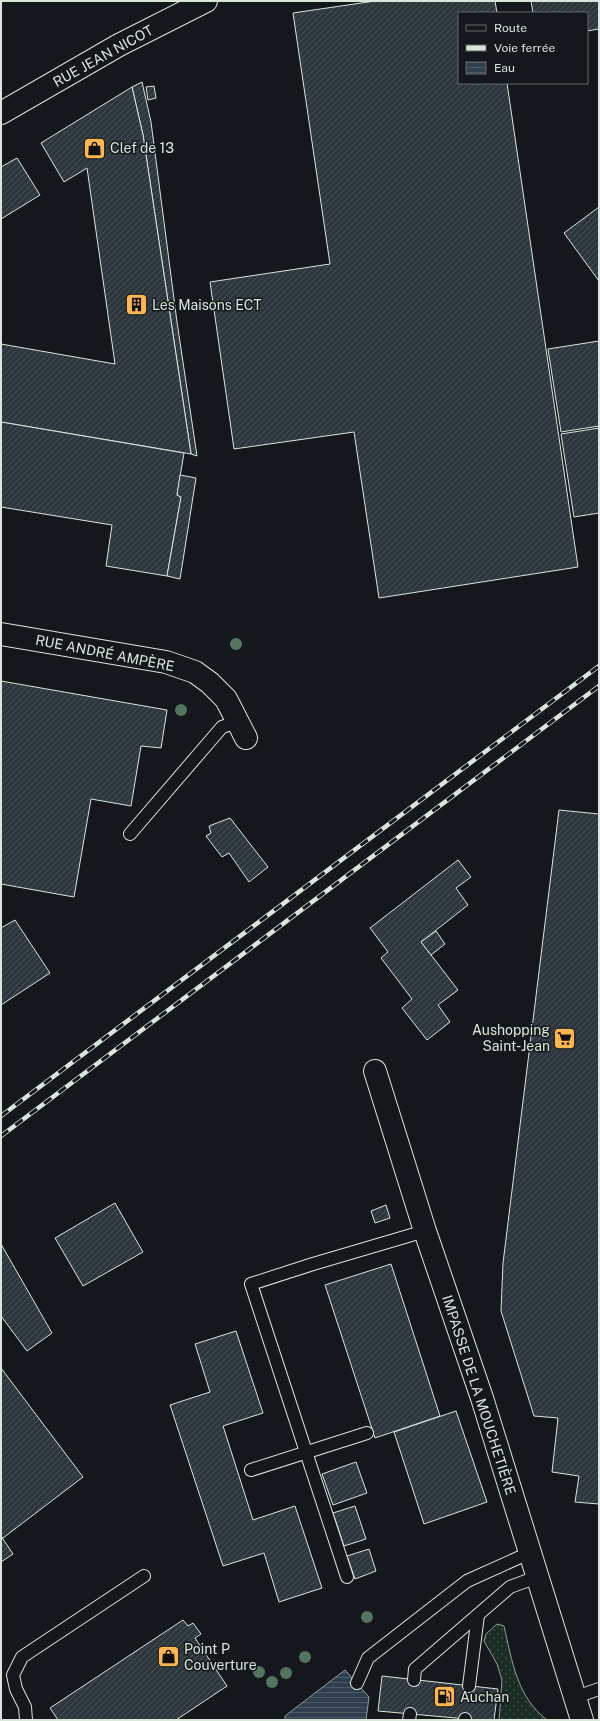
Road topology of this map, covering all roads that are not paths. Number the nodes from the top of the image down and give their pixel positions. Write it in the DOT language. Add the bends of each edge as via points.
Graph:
graph roads {
  1 [pos="206,1"];
  2 [pos="1,113"];
  3 [pos="1,634"];
  4 [pos="241,730"];
  5 [pos="130,834"];
  6 [pos="375,1071"];
  7 [pos="425,1231"];
  8 [pos="367,1433"];
  9 [pos="306,1452"];
  10 [pos="251,1470"];
  11 [pos="529,1553"];
  12 [pos="144,1576"];
  13 [pos="347,1577"];
  14 [pos="537,1577"];
  15 [pos="478,1615"];
  16 [pos="414,1680"];
  17 [pos="356,1682"];
  18 [pos="469,1686"];
  19 [pos="599,1689"];
  20 [pos="576,1697"];
  21 [pos="26,1720"];
  22 [pos="582,1720"];
  1 -- 2 [label="street, RUE JEAN NICOT" via="119,45"];
  3 -- 4 [label="street, RUE ANDRÉ AMPÈRE" via="166,662 195,672 226,699"];
  4 -- 5 [label="lane" via="222,726"];
  6 -- 7 [label="street, IMPASSE DE LA MOUCHETIÈRE"];
  7 -- 9 [label="lane" via="251,1284"];
  7 -- 11 [label="street, IMPASSE DE LA MOUCHETIÈRE" via="482,1398"];
  8 -- 9 [label="lane"];
  9 -- 10 [label="lane"];
  9 -- 13 [label="lane"];
  11 -- 14 [label="street, IMPASSE DE LA MOUCHETIÈRE"];
  11 -- 17 [label="lane" via="468,1581 368,1658"];
  12 -- 21 [label="lane" via="22,1658 13,1675 16,1689 25,1707"];
  14 -- 15 [label="lane" via="510,1587"];
  14 -- 20 [label="street, IMPASSE DE LA MOUCHETIÈRE"];
  15 -- 16 [label="lane" via="415,1669"];
  15 -- 18 [label="lane"];
  19 -- 20 [label="lane"];
  20 -- 22 [label="street, IMPASSE DE LA MOUCHETIÈRE"];
}
